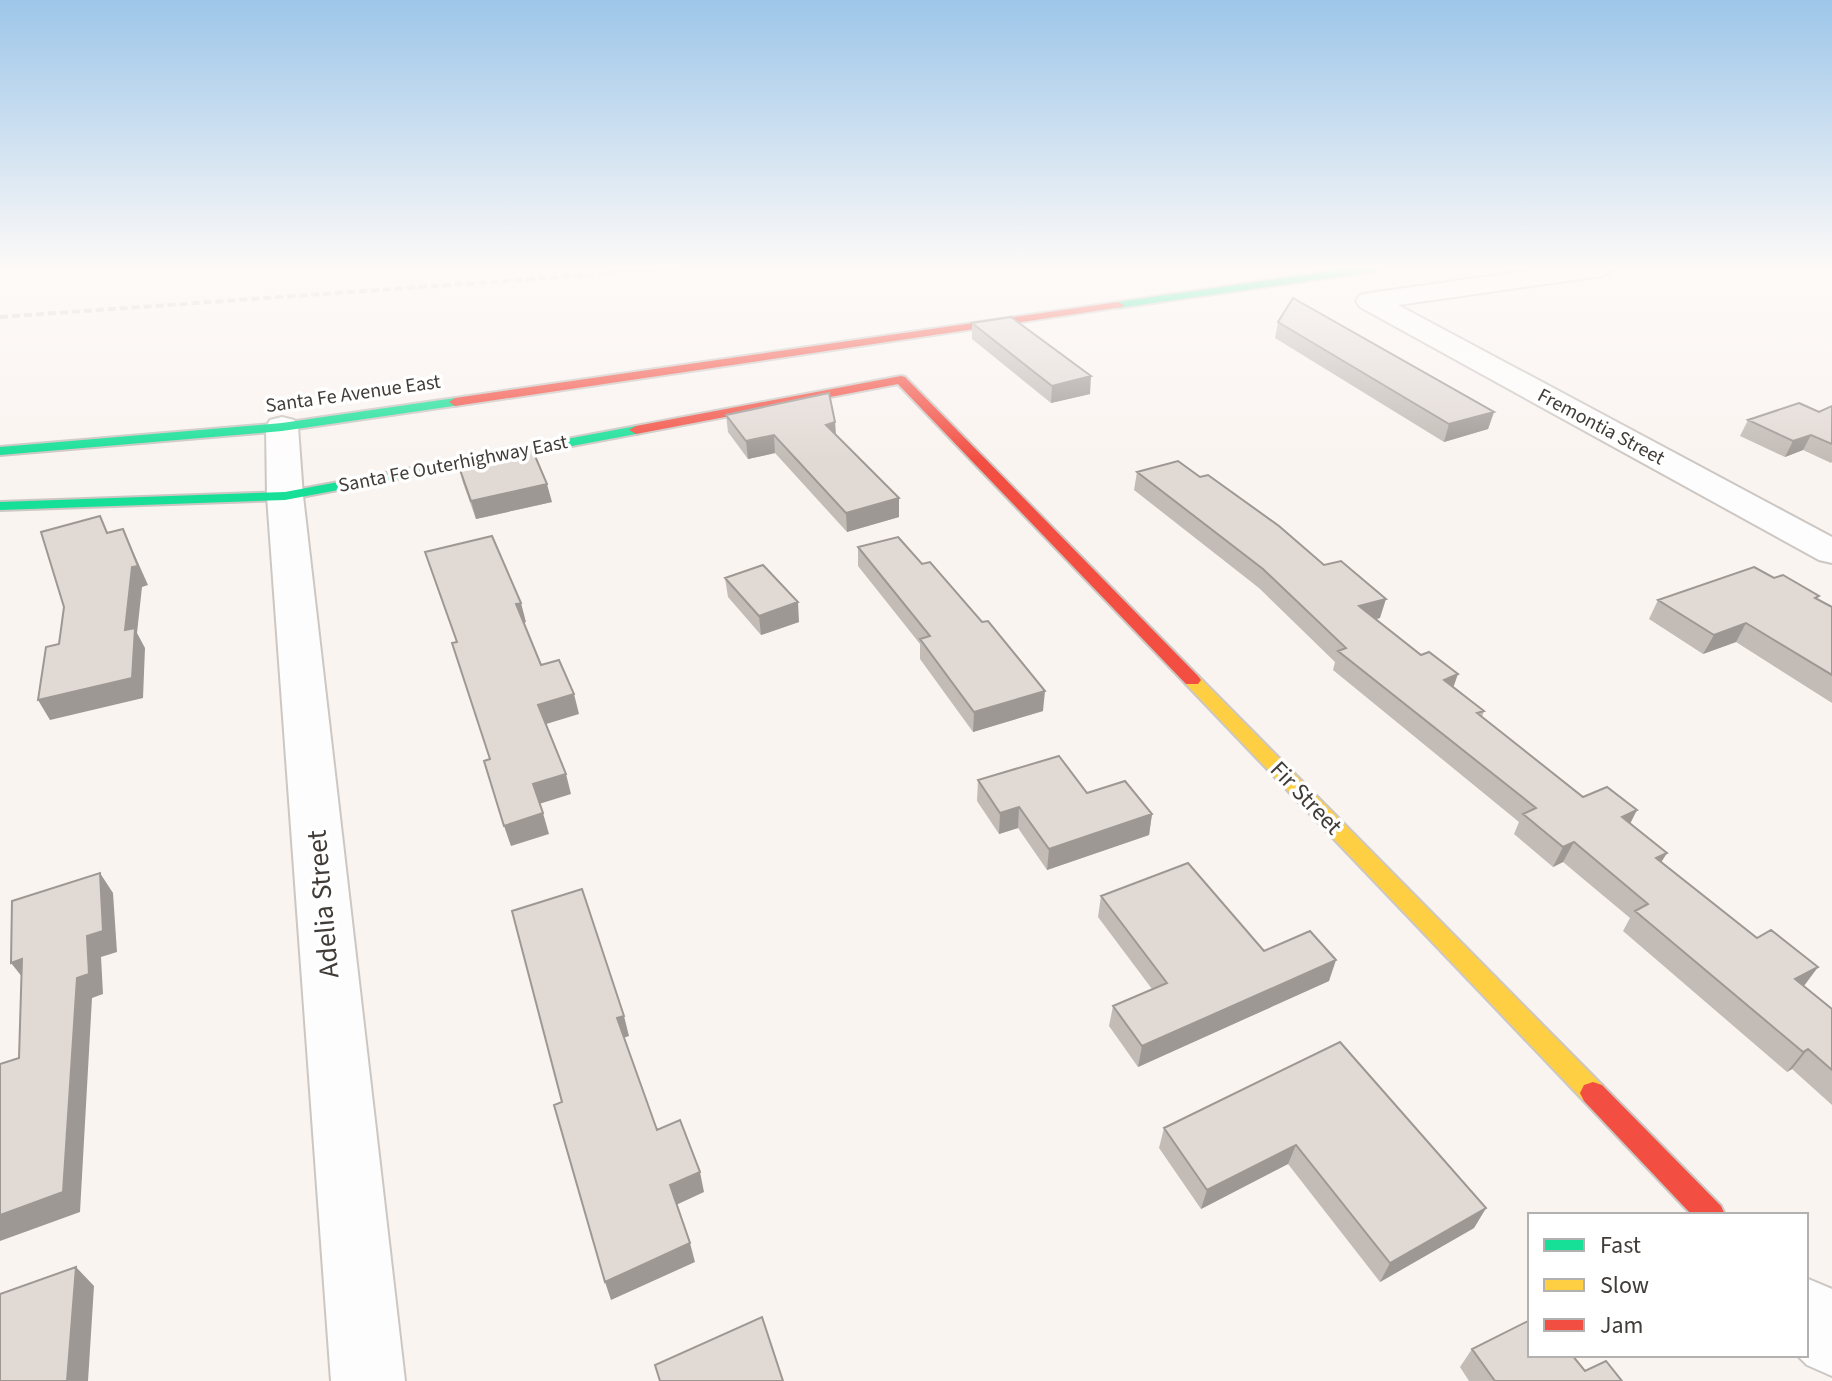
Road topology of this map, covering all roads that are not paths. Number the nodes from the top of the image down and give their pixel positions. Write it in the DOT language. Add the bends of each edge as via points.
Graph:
graph roads {
  1 [pos="933,332"];
  2 [pos="1428,332"];
  3 [pos="901,380"];
  4 [pos="282,427"];
  5 [pos="0,451"];
  6 [pos="285,496"];
  7 [pos="0,506"];
  8 [pos="1832,552"];
  9 [pos="1709,1213"];
  10 [pos="1808,1315"];
  11 [pos="1832,1340"];
  12 [pos="368,1381"];
  1 -- 4 [label="street, Santa Fe Avenue East"];
  2 -- 8 [label="street, Fremontia Street"];
  3 -- 6 [label="street, Santa Fe Outerhighway East"];
  3 -- 9 [label="street, Fir Street"];
  4 -- 5 [label="street, Santa Fe Avenue East"];
  4 -- 6 [label="street, Adelia Street"];
  6 -- 7 [label="street, Santa Fe Outerhighway East"];
  6 -- 12 [label="street, Adelia Street"];
  10 -- 11 [label="street"];
}
